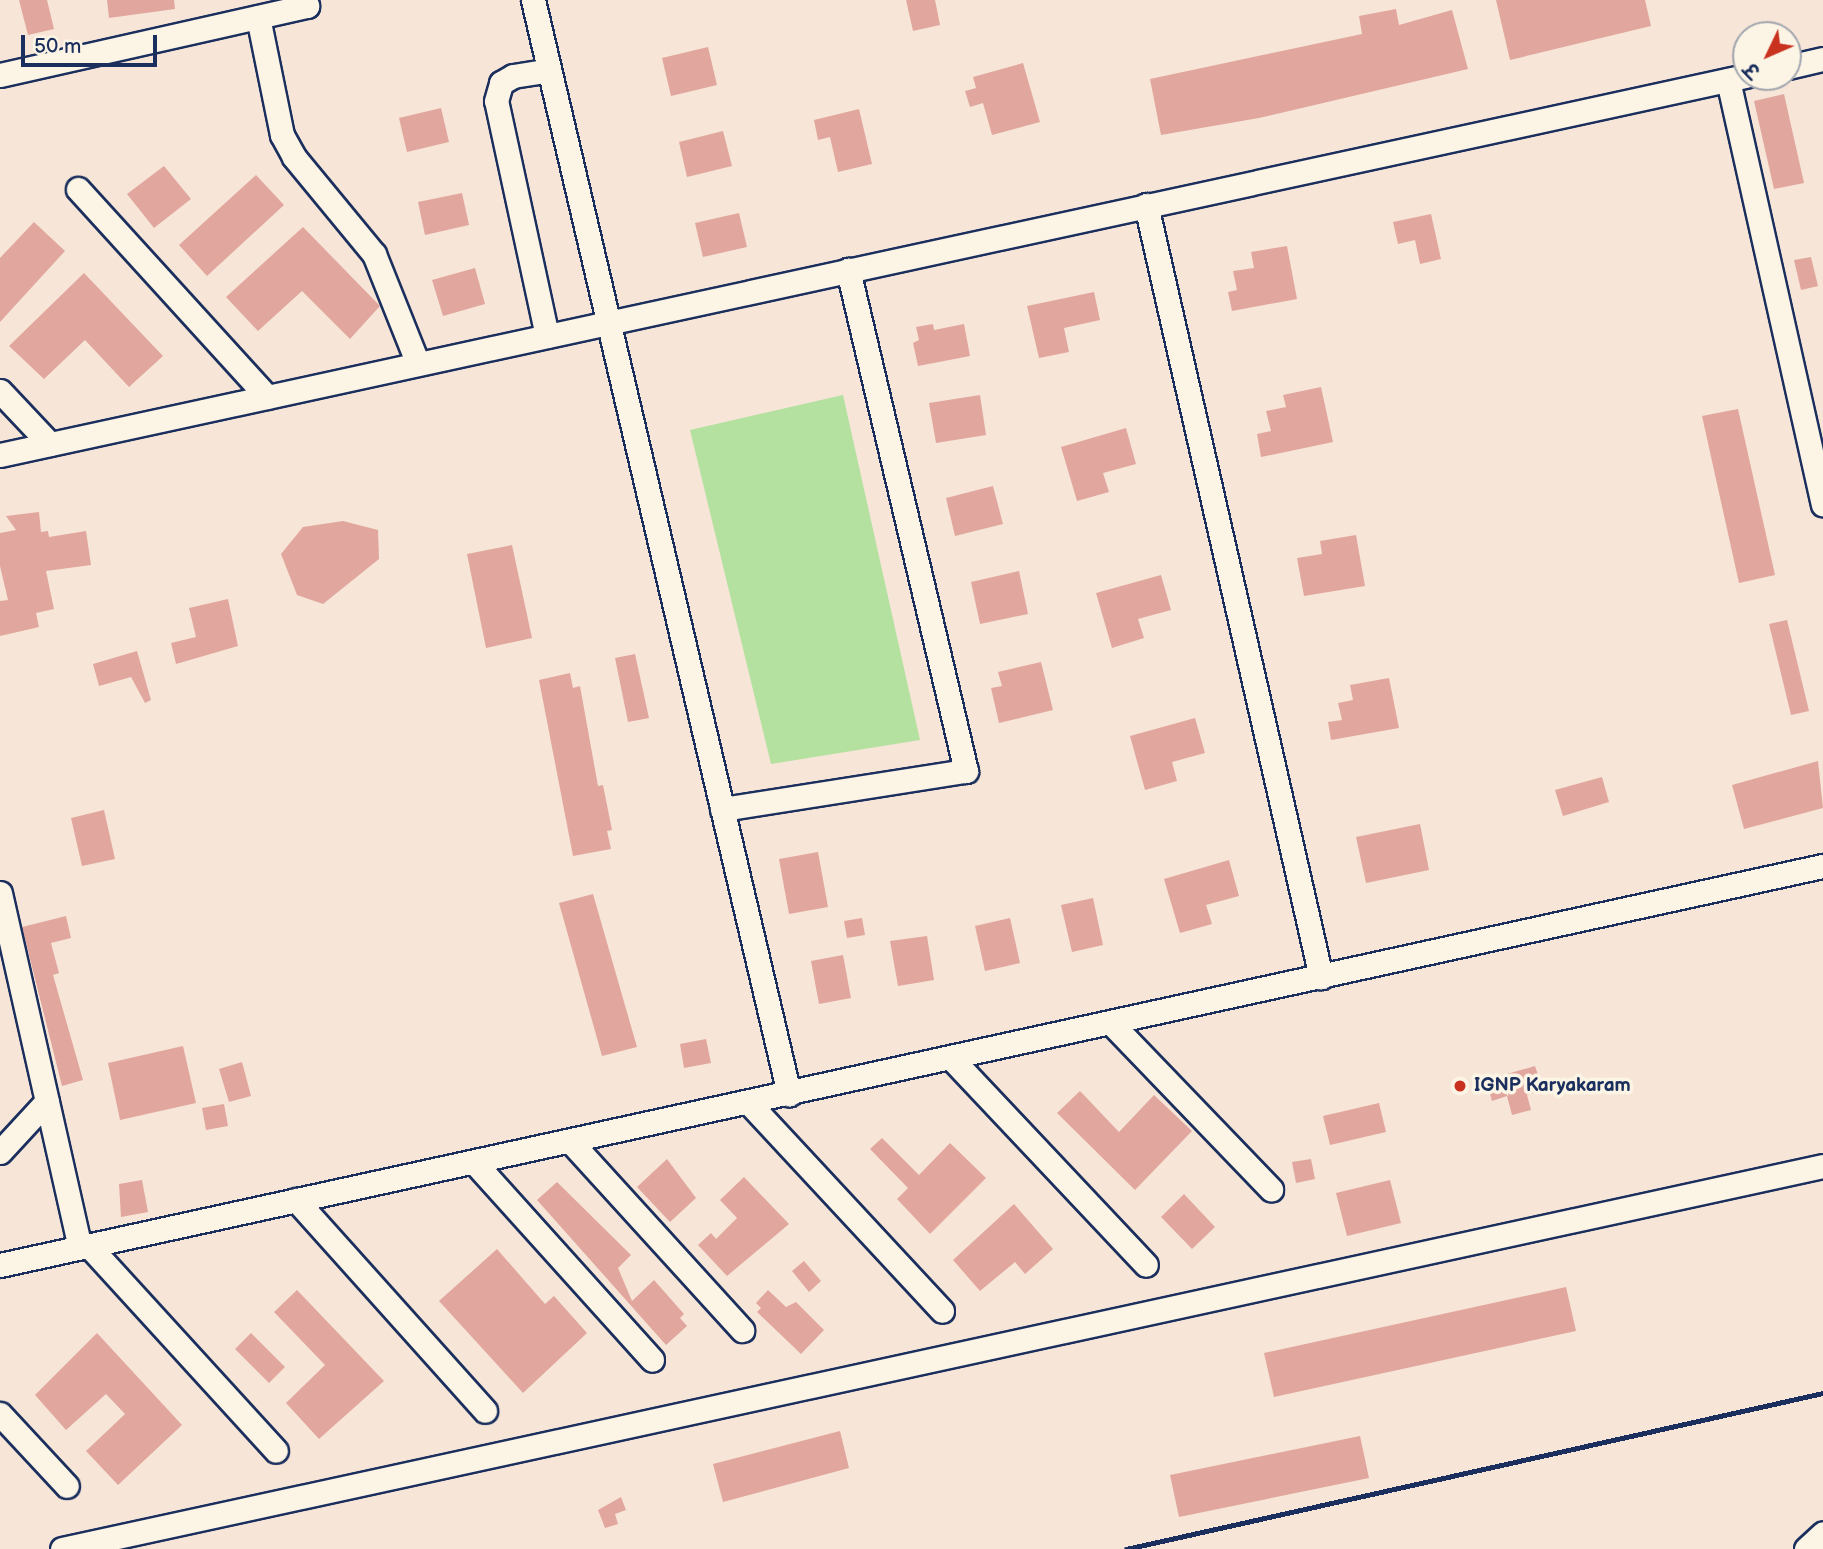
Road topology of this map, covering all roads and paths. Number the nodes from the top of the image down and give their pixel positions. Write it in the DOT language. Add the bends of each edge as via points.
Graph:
graph roads {
  1 [pos="305,0"];
  2 [pos="533,0"];
  3 [pos="258,17"];
  4 [pos="1823,59"];
  5 [pos="1802,64"];
  6 [pos="549,70"];
  7 [pos="0,75"];
  8 [pos="1732,79"];
  9 [pos="1740,91"];
  10 [pos="78,189"];
  11 [pos="1146,205"];
  12 [pos="848,271"];
  13 [pos="609,323"];
  14 [pos="547,336"];
  15 [pos="418,364"];
  16 [pos="0,391"];
  17 [pos="267,397"];
  18 [pos="50,444"];
  19 [pos="0,454"];
  20 [pos="1823,505"];
  21 [pos="722,809"];
  22 [pos="1823,866"];
  23 [pos="0,893"];
  24 [pos="1321,977"];
  25 [pos="1111,1023"];
  26 [pos="951,1058"];
  27 [pos="789,1094"];
  28 [pos="47,1101"];
  29 [pos="748,1102"];
  30 [pos="570,1141"];
  31 [pos="0,1152"];
  32 [pos="474,1162"];
  33 [pos="1823,1166"];
  34 [pos="1271,1189"];
  35 [pos="296,1200"];
  36 [pos="85,1246"];
  37 [pos="0,1265"];
  38 [pos="1146,1265"];
  39 [pos="942,1311"];
  40 [pos="743,1330"];
  41 [pos="652,1360"];
  42 [pos="485,1411"];
  43 [pos="0,1414"];
  44 [pos="276,1451"];
  45 [pos="67,1486"];
  46 [pos="1823,1533"];
  47 [pos="62,1549"];
  48 [pos="1806,1549"];
  1 -- 3 [label="street" via="307,6"];
  2 -- 6 [label="street"];
  3 -- 7 [label="street"];
  3 -- 15 [label="street" via="282,135 293,157 374,254"];
  4 -- 5 [label="street"];
  6 -- 13 [label="street"];
  6 -- 14 [label="street" via="513,76 501,83 496,101"];
  8 -- 11 [label="street"];
  9 -- 20 [label="street"];
  10 -- 17 [label="street"];
  11 -- 12 [label="street"];
  11 -- 24 [label="street"];
  12 -- 13 [label="street"];
  12 -- 21 [label="street" via="966,771"];
  13 -- 14 [label="street"];
  13 -- 21 [label="street"];
  14 -- 15 [label="street"];
  15 -- 17 [label="street"];
  16 -- 18 [label="street"];
  17 -- 18 [label="street"];
  18 -- 19 [label="street"];
  21 -- 27 [label="street"];
  22 -- 24 [label="street"];
  23 -- 28 [label="street"];
  24 -- 25 [label="street"];
  25 -- 26 [label="street"];
  25 -- 34 [label="street"];
  26 -- 27 [label="street"];
  26 -- 38 [label="street"];
  27 -- 29 [label="street"];
  28 -- 31 [label="street"];
  28 -- 36 [label="street"];
  29 -- 30 [label="street"];
  29 -- 39 [label="street"];
  30 -- 32 [label="street"];
  30 -- 40 [label="street"];
  32 -- 35 [label="street"];
  32 -- 41 [label="street"];
  33 -- 47 [label="street"];
  35 -- 36 [label="street"];
  35 -- 42 [label="street"];
  36 -- 37 [label="street"];
  36 -- 44 [label="street"];
  43 -- 45 [label="street"];
  46 -- 48 [label="street"];
}
